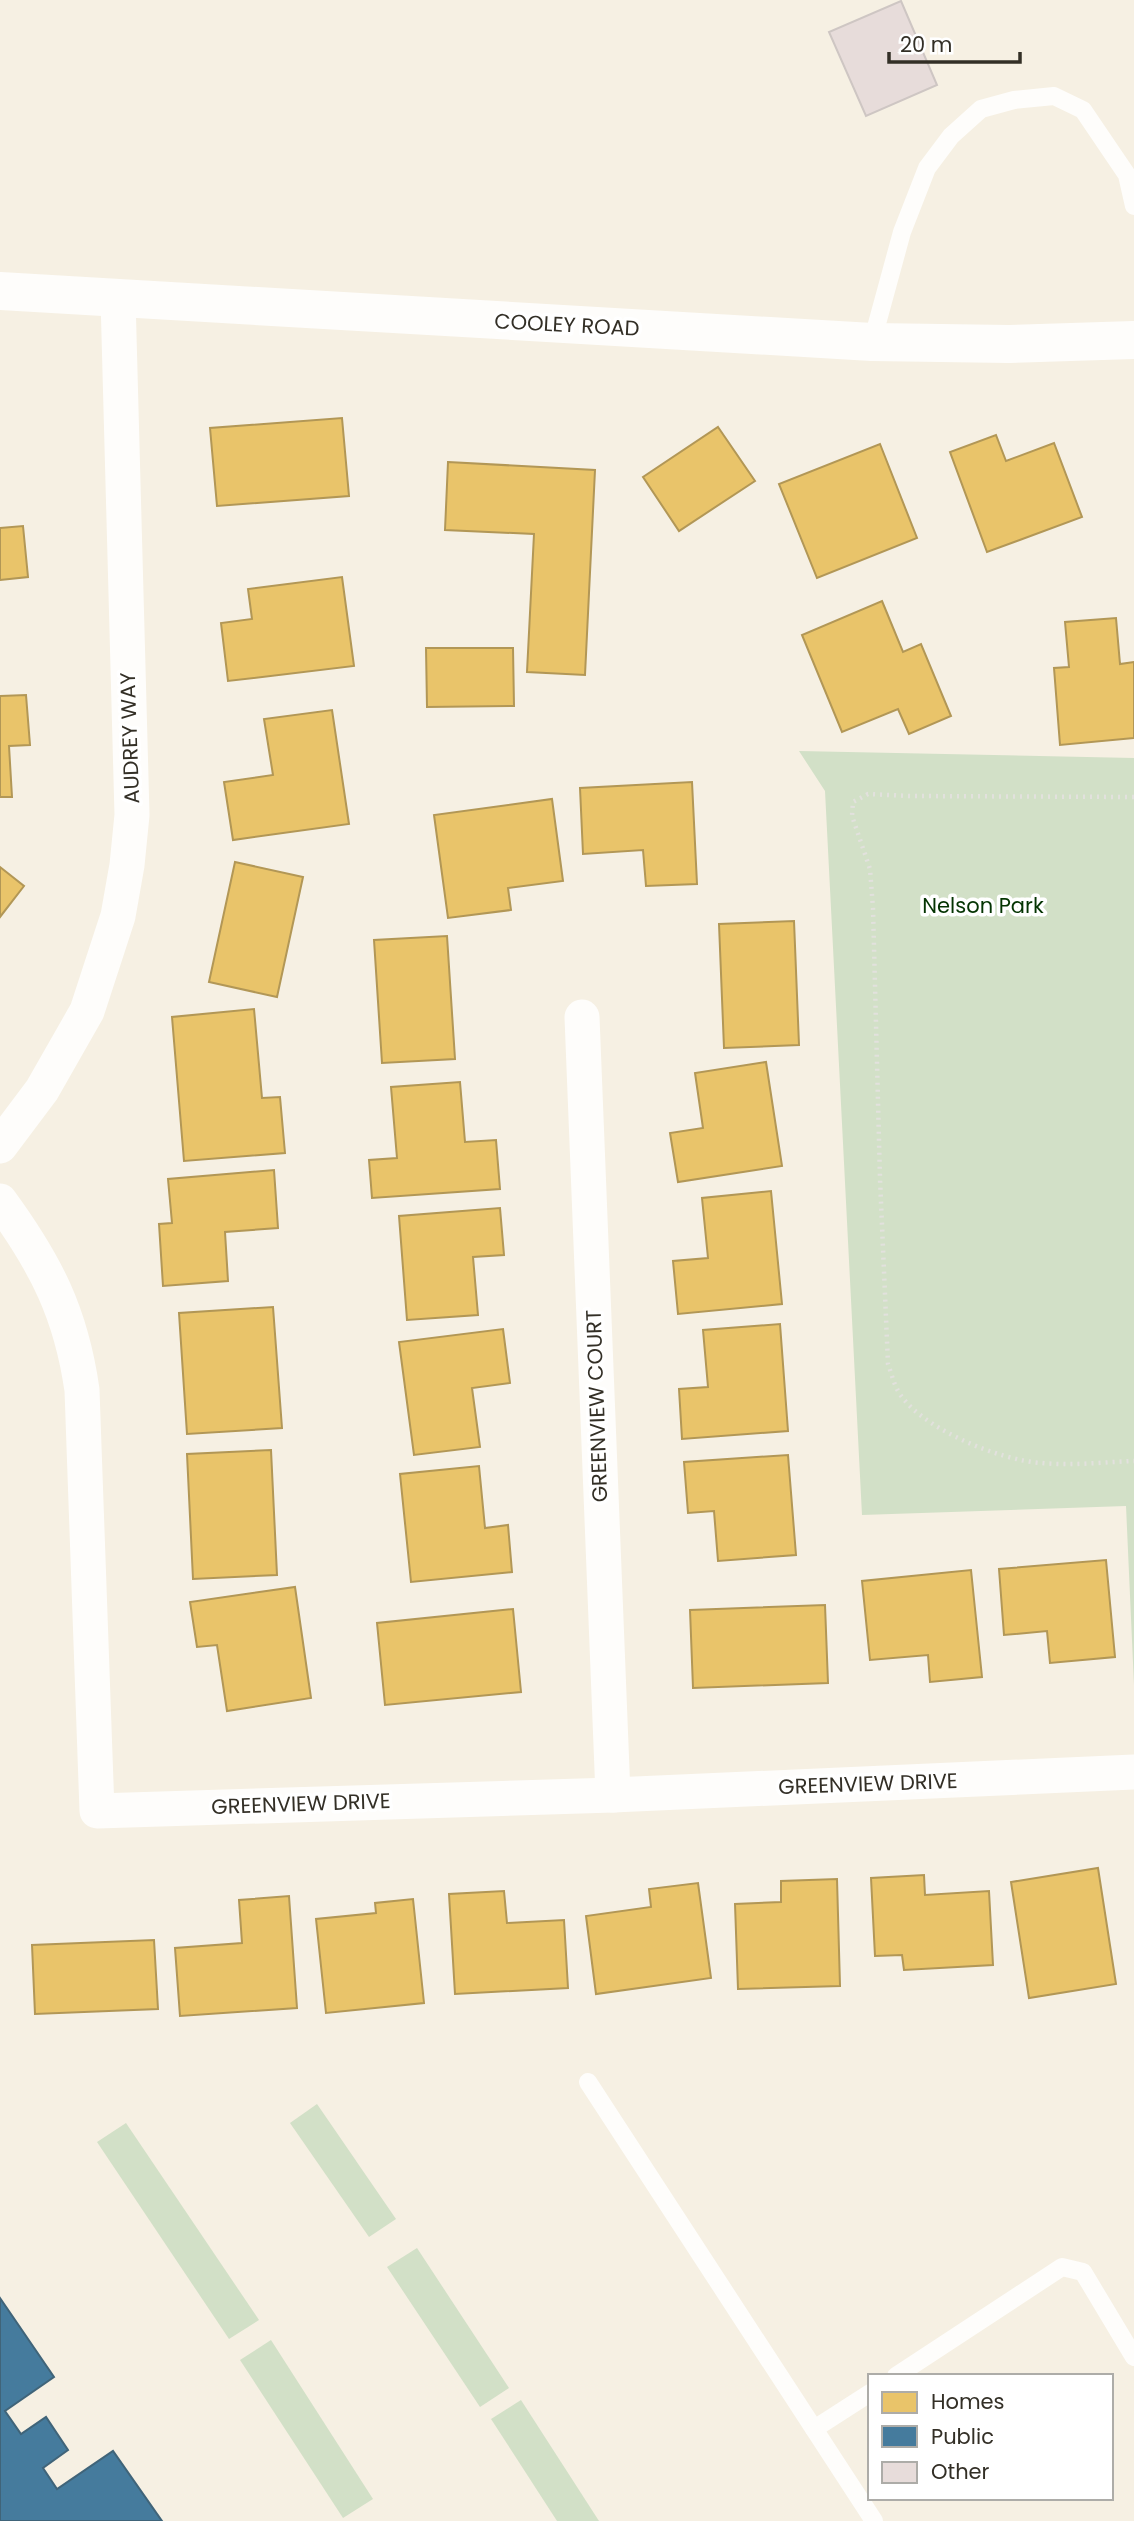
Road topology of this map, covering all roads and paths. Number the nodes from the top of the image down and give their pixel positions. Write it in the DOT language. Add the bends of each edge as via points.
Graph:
graph roads {
  1 [pos="1134,206"];
  2 [pos="0,291"];
  3 [pos="117,298"];
  4 [pos="1134,340"];
  5 [pos="872,342"];
  6 [pos="1134,797"];
  7 [pos="582,1017"];
  8 [pos="0,1146"];
  9 [pos="0,1202"];
  10 [pos="1134,1461"];
  11 [pos="1134,1772"];
  12 [pos="612,1795"];
  13 [pos="588,2082"];
  14 [pos="1134,2357"];
  15 [pos="899,2374"];
  16 [pos="868,2394"];
  17 [pos="814,2429"];
  18 [pos="874,2521"];
  1 -- 5 [label="lane" via="1127,175 1083,110 1054,96 981,109 951,136 927,168 902,232"];
  2 -- 3 [label="street, COOLEY ROAD"];
  3 -- 5 [label="street, COOLEY ROAD"];
  3 -- 8 [label="street, AUDREY WAY" via="132,815 127,865 118,916 88,1011 42,1090"];
  4 -- 5 [label="street, COOLEY ROAD"];
  6 -- 10 [label="path" via="868,794 852,802 852,816 870,869 888,1364 897,1390 935,1426 1009,1456 1040,1464"];
  7 -- 12 [label="street, GREENVIEW COURT"];
  9 -- 12 [label="street, GREENVIEW DRIVE" via="47,1273 66,1317 82,1390 97,1811"];
  11 -- 12 [label="street, GREENVIEW DRIVE"];
  13 -- 17 [label="lane"];
  14 -- 15 [label="lane" via="1083,2272 1062,2267"];
  16 -- 17 [label="lane"];
  17 -- 18 [label="lane"];
}
